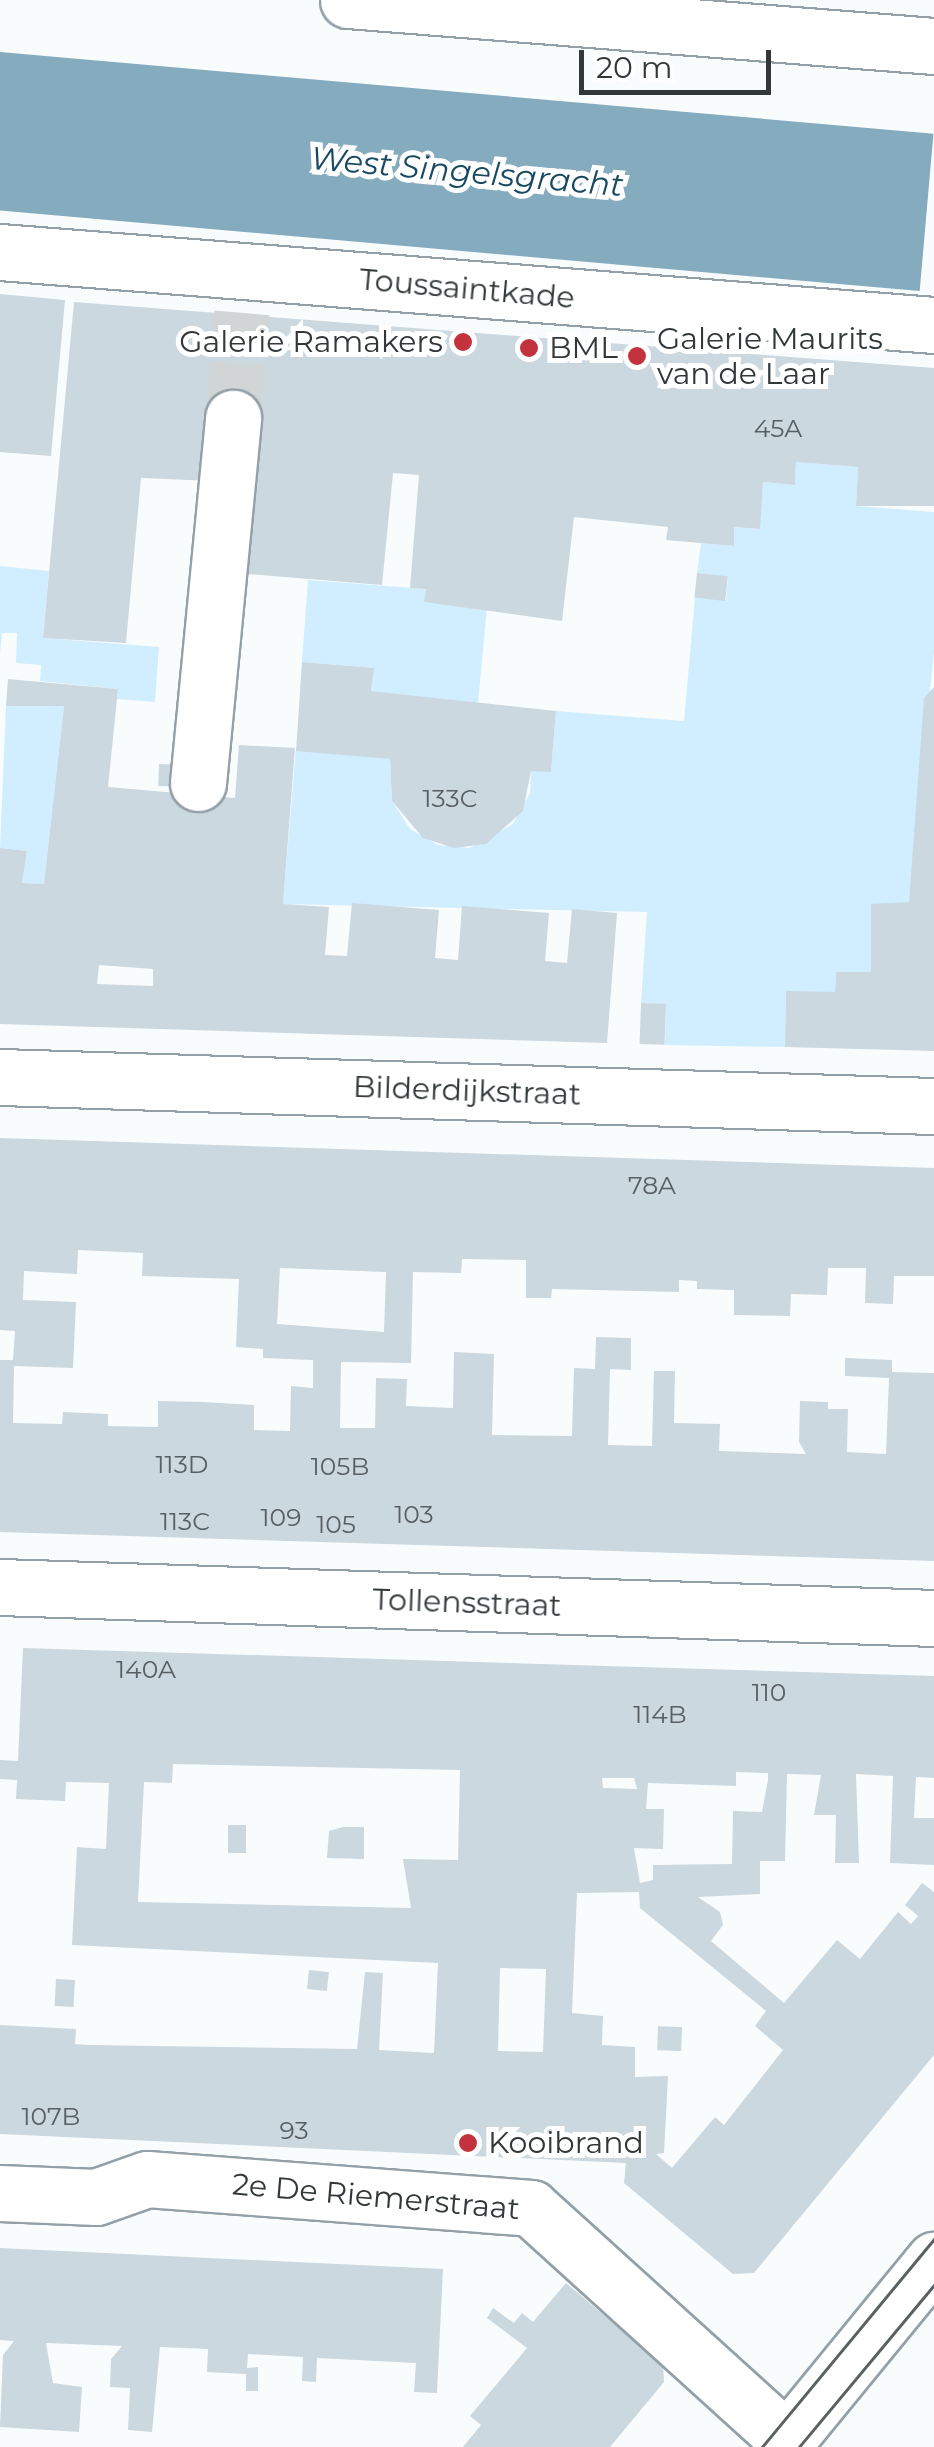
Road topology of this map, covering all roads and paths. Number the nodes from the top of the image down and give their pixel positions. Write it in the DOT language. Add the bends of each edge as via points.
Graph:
graph roads {
  1 [pos="348,0"];
  2 [pos="934,46"];
  3 [pos="0,252"];
  4 [pos="934,326"];
  5 [pos="232,418"];
  6 [pos="198,783"];
  7 [pos="0,1077"];
  8 [pos="934,1106"];
  9 [pos="0,1586"];
  10 [pos="934,1618"];
  11 [pos="0,2193"];
  12 [pos="934,2260"];
  13 [pos="784,2443"];
  1 -- 2 [label="street"];
  3 -- 4 [label="street, Toussaintkade" via="244,292"];
  5 -- 6 [label="street"];
  7 -- 8 [label="street, Bilderdijkstraat"];
  9 -- 10 [label="street, Tollensstraat"];
  11 -- 13 [label="street, 2e De Riemerstraat" via="96,2197 147,2179 531,2208"];
  12 -- 13 [label="street"];
}
